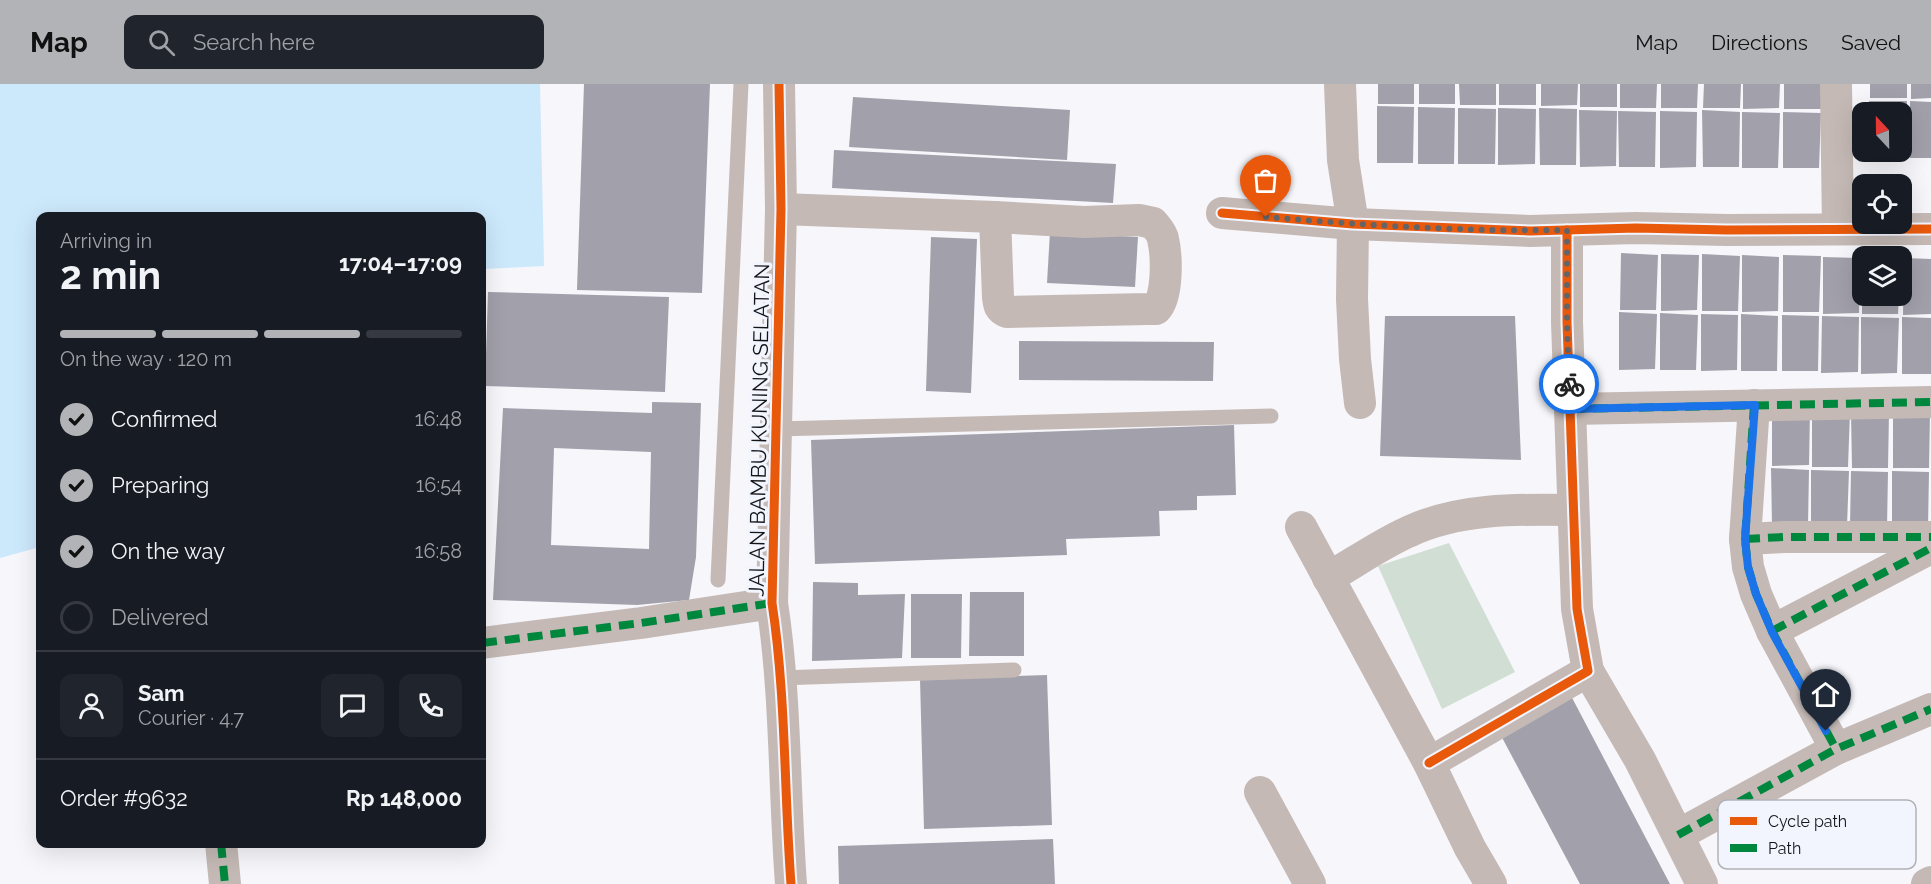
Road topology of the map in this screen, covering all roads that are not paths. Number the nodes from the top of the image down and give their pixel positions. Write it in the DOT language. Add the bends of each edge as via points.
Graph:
graph roads {
  1 [pos="741,84"];
  2 [pos="779,84"];
  3 [pos="1340,84"];
  4 [pos="1836,84"];
  5 [pos="782,209"];
  6 [pos="1222,213"];
  7 [pos="995,217"];
  8 [pos="1353,224"];
  9 [pos="1931,228"];
  10 [pos="1567,230"];
  11 [pos="1838,230"];
  12 [pos="1931,402"];
  13 [pos="1360,403"];
  14 [pos="1755,405"];
  15 [pos="1570,409"];
  16 [pos="1271,416"];
  17 [pos="776,429"];
  18 [pos="1572,510"];
  19 [pos="1301,527"];
  20 [pos="1931,537"];
  21 [pos="1745,539"];
  22 [pos="1931,548"];
  23 [pos="1328,578"];
  24 [pos="718,580"];
  25 [pos="772,603"];
  26 [pos="1772,632"];
  27 [pos="486,642"];
  28 [pos="1014,670"];
  29 [pos="1588,671"];
  30 [pos="780,678"];
  31 [pos="1931,709"];
  32 [pos="1836,749"];
  33 [pos="1429,764"];
  34 [pos="1260,792"];
  35 [pos="1742,800"];
  36 [pos="1718,813"];
  37 [pos="1678,835"];
  38 [pos="221,848"];
  39 [pos="225,884"];
  40 [pos="791,884"];
  41 [pos="1310,884"];
  42 [pos="1491,884"];
  43 [pos="1702,884"];
  1 -- 24 [label="lane"];
  2 -- 5 [label="street, JALAN BAMBU KUNING SELATAN"];
  3 -- 8 [label="street" via="1343,159"];
  4 -- 11 [label="street"];
  5 -- 7 [label="street"];
  5 -- 17 [label="street, JALAN BAMBU KUNING SELATAN"];
  6 -- 8 [label="street"];
  7 -- 7 [label="street" via="1153,223 1163,238 1166,286 1161,303 1156,309 1002,311"];
  8 -- 10 [label="street"];
  8 -- 13 [label="street" via="1352,299"];
  9 -- 11 [label="street"];
  10 -- 11 [label="street"];
  10 -- 15 [label="street"];
  12 -- 14 [label="street"];
  14 -- 15 [label="street"];
  14 -- 21 [label="street"];
  15 -- 18 [label="street"];
  16 -- 17 [label="lane"];
  17 -- 25 [label="street, JALAN BAMBU KUNING SELATAN"];
  18 -- 23 [label="street" via="1474,513 1434,522 1408,532"];
  18 -- 29 [label="street" via="1577,609"];
  19 -- 23 [label="street"];
  20 -- 21 [label="street"];
  21 -- 26 [label="street" via="1748,567"];
  22 -- 26 [label="street"];
  23 -- 33 [label="street"];
  25 -- 27 [label="street"];
  25 -- 30 [label="street, JALAN BAMBU KUNING SELATAN"];
  26 -- 32 [label="street"];
  28 -- 30 [label="lane"];
  29 -- 33 [label="street"];
  29 -- 37 [label="street"];
  30 -- 40 [label="street, JALAN BAMBU KUNING SELATAN"];
  31 -- 32 [label="street"];
  32 -- 35 [label="street"];
  33 -- 42 [label="street"];
  34 -- 41 [label="street"];
  36 -- 37 [label="street"];
  37 -- 43 [label="street"];
  38 -- 39 [label="street"];
}
